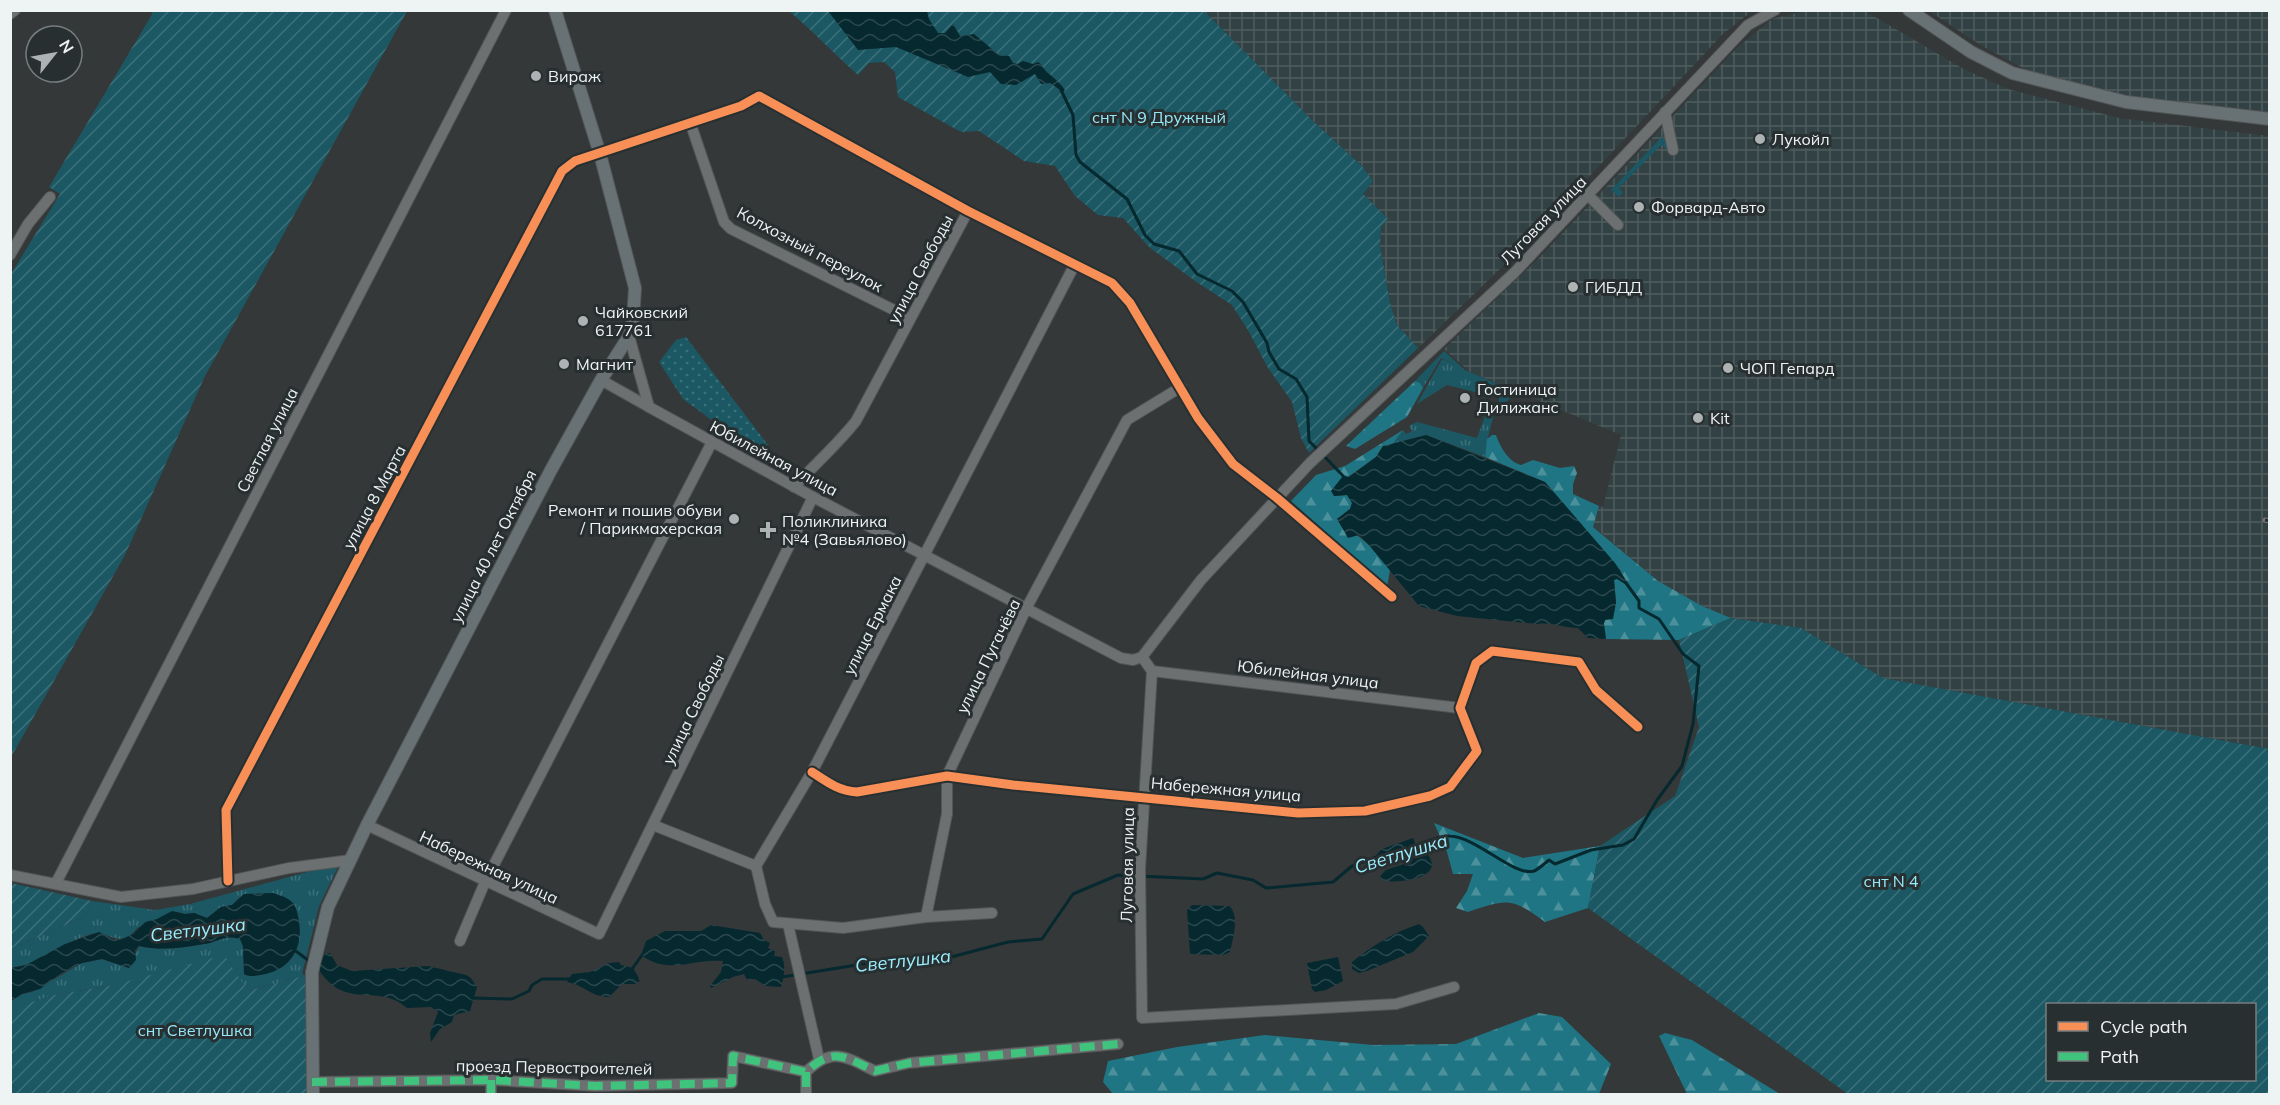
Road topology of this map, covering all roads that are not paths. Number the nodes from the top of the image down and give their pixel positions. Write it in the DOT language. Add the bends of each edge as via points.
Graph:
graph roads {
  1 [pos="15,10"];
  2 [pos="506,10"];
  3 [pos="555,10"];
  4 [pos="1775,10"];
  5 [pos="1909,10"];
  6 [pos="10,14"];
  7 [pos="1665,112"];
  8 [pos="2270,119"];
  9 [pos="690,122"];
  10 [pos="1673,150"];
  11 [pos="600,154"];
  12 [pos="1588,195"];
  13 [pos="50,197"];
  14 [pos="968,211"];
  15 [pos="1618,225"];
  16 [pos="10,255"];
  17 [pos="1075,264"];
  18 [pos="910,318"];
  19 [pos="629,336"];
  20 [pos="601,380"];
  21 [pos="1181,387"];
  22 [pos="649,407"];
  23 [pos="712,442"];
  24 [pos="795,487"];
  25 [pos="813,497"];
  26 [pos="1277,498"];
  27 [pos="926,554"];
  28 [pos="1392,597"];
  29 [pos="1027,607"];
  30 [pos="1142,657"];
  31 [pos="1152,671"];
  32 [pos="1460,708"];
  33 [pos="1638,727"];
  34 [pos="812,772"];
  35 [pos="947,776"];
  36 [pos="1143,796"];
  37 [pos="367,825"];
  38 [pos="653,825"];
  39 [pos="351,860"];
  40 [pos="756,866"];
  41 [pos="10,875"];
  42 [pos="228,881"];
  43 [pos="485,882"];
  44 [pos="56,883"];
  45 [pos="992,913"];
  46 [pos="926,917"];
  47 [pos="788,924"];
  48 [pos="599,934"];
  49 [pos="460,941"];
  50 [pos="1454,987"];
  51 [pos="1118,1044"];
  52 [pos="819,1059"];
  53 [pos="806,1072"];
  54 [pos="491,1080"];
  55 [pos="703,1083"];
  56 [pos="313,1088"];
  57 [pos="595,1090"];
  58 [pos="491,1095"];
  59 [pos="703,1095"];
  60 [pos="806,1095"];
  1 -- 6 [label="street"];
  2 -- 44 [label="street, Светлая улица"];
  3 -- 11 [label="main road, улица 40 лет Октября"];
  4 -- 7 [label="street, Луговая улица" via="1749,25"];
  5 -- 8 [label="main road" via="1971,52 2012,73 2126,102"];
  7 -- 10 [label="street"];
  7 -- 12 [label="street, Луговая улица"];
  9 -- 11 [label="street, улица 8 Марта"];
  9 -- 14 [label="street, улица 8 Марта" via="741,106 759,96"];
  9 -- 18 [label="street, Колхозный переулок" via="724,222 731,229"];
  11 -- 19 [label="main road, улица 40 лет Октября" via="635,288"];
  11 -- 42 [label="street, улица 8 Марта" via="575,161 562,171 226,810"];
  12 -- 15 [label="street"];
  12 -- 26 [label="street, Луговая улица" via="1514,273"];
  13 -- 16 [label="street"];
  14 -- 17 [label="street, улица 8 Марта"];
  14 -- 18 [label="street, улица Свободы"];
  17 -- 21 [label="street, улица 8 Марта" via="1112,283 1130,303"];
  17 -- 27 [label="street, улица Ермака"];
  18 -- 24 [label="street, улица Свободы" via="856,421"];
  19 -- 20 [label="main road, улица 40 лет Октября"];
  19 -- 22 [label="street"];
  20 -- 22 [label="street, Юбилейная улица"];
  20 -- 37 [label="main road, улица 40 лет Октября"];
  21 -- 26 [label="street, улица 8 Марта" via="1198,418 1233,464"];
  21 -- 29 [label="street, улица Пугачёва" via="1127,420"];
  22 -- 23 [label="street, Юбилейная улица"];
  23 -- 24 [label="street, Юбилейная улица"];
  23 -- 43 [label="street"];
  24 -- 25 [label="street, Юбилейная улица"];
  25 -- 27 [label="street, Юбилейная улица"];
  25 -- 38 [label="street, улица Свободы"];
  26 -- 28 [label="street, улица 8 Марта"];
  26 -- 30 [label="street" via="1201,580"];
  27 -- 29 [label="street, Юбилейная улица"];
  27 -- 34 [label="street, улица Ермака"];
  29 -- 30 [label="street, Юбилейная улица" via="1121,658"];
  29 -- 35 [label="street, улица Пугачёва"];
  30 -- 31 [label="street"];
  31 -- 32 [label="street, Юбилейная улица"];
  31 -- 36 [label="street, Луговая улица"];
  32 -- 33 [label="street" via="1476,663 1492,651 1579,662 1596,690"];
  32 -- 36 [label="street, Набережная улица" via="1477,751 1450,787 1430,796 1365,811 1298,813"];
  34 -- 35 [label="street, Набережная улица" via="830,784 857,792"];
  34 -- 40 [label="street, улица Ермака"];
  35 -- 36 [label="street, Набережная улица"];
  35 -- 46 [label="street, улица Пугачёва" via="948,814"];
  36 -- 50 [label="street, Луговая улица" via="1142,1018 1395,1004"];
  37 -- 39 [label="main road, улица 40 лет Октября"];
  37 -- 43 [label="street, Набережная улица"];
  38 -- 40 [label="street"];
  38 -- 48 [label="street, улица Свободы"];
  39 -- 42 [label="street"];
  39 -- 56 [label="main road, улица 40 лет Октября" via="328,907 313,966"];
  40 -- 47 [label="street" via="773,922"];
  41 -- 44 [label="street"];
  42 -- 44 [label="street" via="121,897"];
  43 -- 48 [label="street, Набережная улица"];
  43 -- 49 [label="street"];
  45 -- 46 [label="street"];
  46 -- 47 [label="street" via="843,928"];
  47 -- 52 [label="street"];
  51 -- 52 [label="street" via="909,1063 875,1071 843,1055"];
  52 -- 53 [label="street"];
  53 -- 55 [label="street, проезд Первостроителей" via="733,1056 732,1083"];
  53 -- 60 [label="street"];
  54 -- 56 [label="street, проезд Первостроителей"];
  54 -- 57 [label="street, проезд Первостроителей"];
  54 -- 58 [label="street"];
  55 -- 57 [label="street, проезд Первостроителей"];
  55 -- 59 [label="street"];
}
